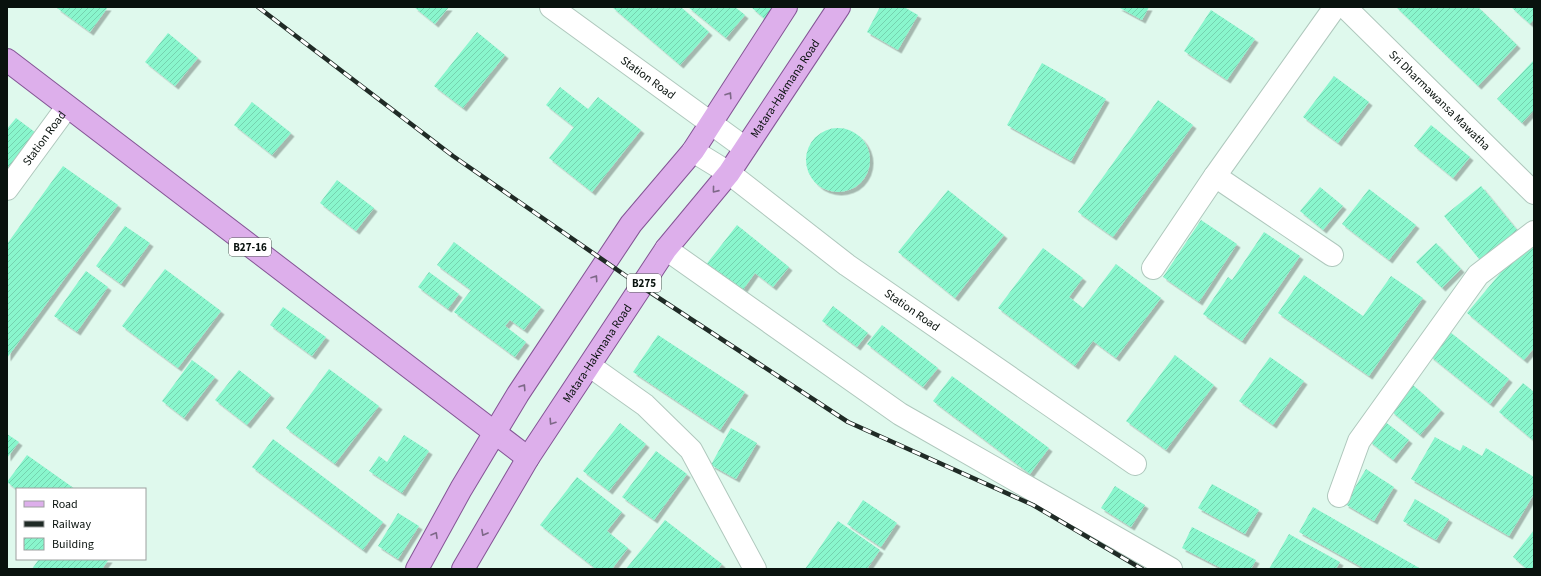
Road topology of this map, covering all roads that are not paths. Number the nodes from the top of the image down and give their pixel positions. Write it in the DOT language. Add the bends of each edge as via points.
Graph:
graph roads {
  1 [pos="551,7"];
  2 [pos="786,7"];
  3 [pos="839,7"];
  4 [pos="1335,7"];
  5 [pos="1345,7"];
  6 [pos="7,60"];
  7 [pos="67,107"];
  8 [pos="711,124"];
  9 [pos="745,148"];
  10 [pos="693,151"];
  11 [pos="729,173"];
  12 [pos="1215,176"];
  13 [pos="7,189"];
  14 [pos="1534,193"];
  15 [pos="1534,232"];
  16 [pos="666,249"];
  17 [pos="1332,255"];
  18 [pos="1153,268"];
  19 [pos="590,366"];
  20 [pos="495,432"];
  21 [pos="528,458"];
  22 [pos="1135,464"];
  23 [pos="1339,496"];
  24 [pos="417,569"];
  25 [pos="463,569"];
  26 [pos="755,569"];
  27 [pos="1171,569"];
  1 -- 8 [label="street, Station Road"];
  8 -- 2 [label="main road, one-way"];
  3 -- 9 [label="main road, Matara-Hakmana Road / B275"];
  4 -- 12 [label="street"];
  5 -- 14 [label="street, Sri Dharmawansa Mawatha"];
  6 -- 7 [label="main road, B27-16"];
  7 -- 13 [label="street, Station Road"];
  7 -- 20 [label="main road, B27-16"];
  8 -- 9 [label="street, Station Road"];
  8 -- 10 [label="main road"];
  9 -- 11 [label="main road, Matara-Hakmana Road / B275"];
  10 -- 11 [label="street, Station Road"];
  20 -- 10 [label="main road, one-way" via="630,224"];
  11 -- 16 [label="main road, Matara-Hakmana Road / B275, one-way"];
  11 -- 22 [label="street, Station Road" via="847,266"];
  12 -- 17 [label="street"];
  12 -- 18 [label="street"];
  15 -- 23 [label="street" via="1478,275 1359,441"];
  16 -- 19 [label="main road, Matara-Hakmana Road / B275"];
  16 -- 27 [label="street" via="900,414"];
  19 -- 21 [label="main road, Matara-Hakmana Road / B275, one-way"];
  19 -- 26 [label="street" via="645,405 692,450"];
  20 -- 21 [label="main road"];
  24 -- 20 [label="main road, one-way"];
  21 -- 25 [label="main road, Matara-Hakmana Road / B275, one-way"];
}
